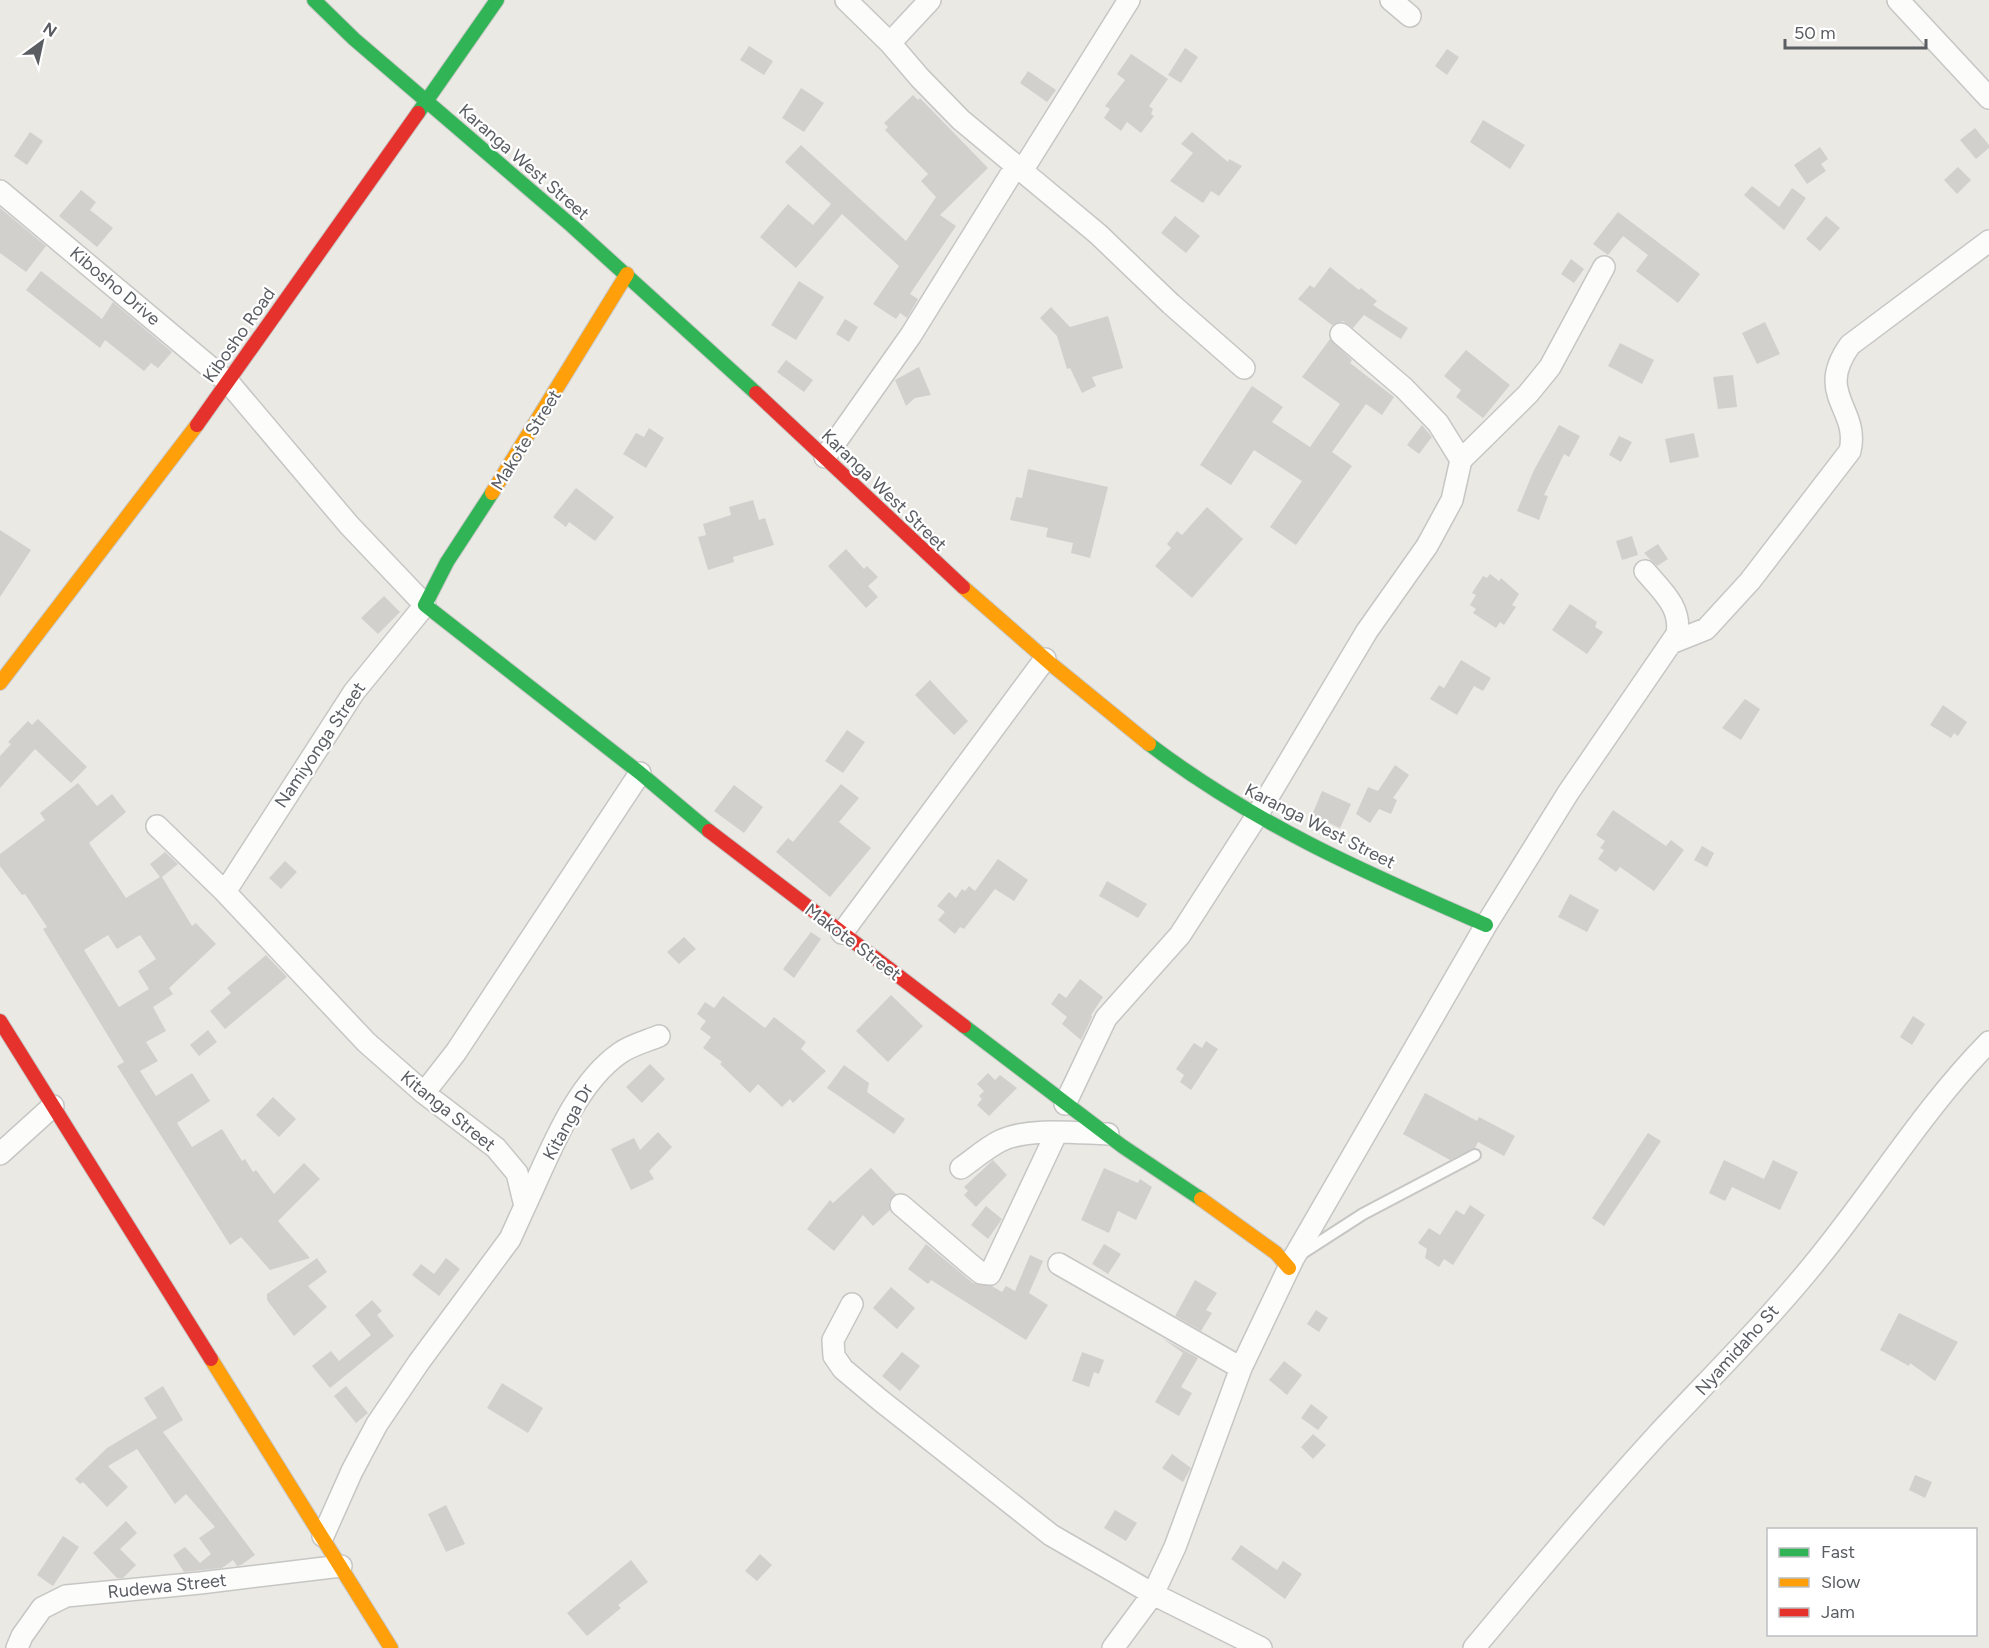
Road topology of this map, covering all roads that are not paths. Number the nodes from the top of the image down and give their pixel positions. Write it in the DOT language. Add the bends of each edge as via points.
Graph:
graph roads {
  1 [pos="314,0"];
  2 [pos="497,0"];
  3 [pos="846,0"];
  4 [pos="930,0"];
  5 [pos="1129,0"];
  6 [pos="1391,0"];
  7 [pos="1898,0"];
  8 [pos="1410,16"];
  9 [pos="890,43"];
  10 [pos="1989,98"];
  11 [pos="428,101"];
  12 [pos="1019,168"];
  13 [pos="0,191"];
  14 [pos="1986,251"];
  15 [pos="1604,267"];
  16 [pos="627,274"];
  17 [pos="1341,334"];
  18 [pos="1244,368"];
  19 [pos="229,383"];
  20 [pos="825,457"];
  21 [pos="1461,460"];
  22 [pos="1645,571"];
  23 [pos="425,605"];
  24 [pos="1671,643"];
  25 [pos="1045,659"];
  26 [pos="0,683"];
  27 [pos="640,773"];
  28 [pos="1256,817"];
  29 [pos="157,826"];
  30 [pos="225,892"];
  31 [pos="1486,925"];
  32 [pos="842,933"];
  33 [pos="0,1022"];
  34 [pos="659,1036"];
  35 [pos="1989,1042"];
  36 [pos="424,1093"];
  37 [pos="1065,1104"];
  38 [pos="53,1106"];
  39 [pos="1056,1134"];
  40 [pos="1109,1134"];
  41 [pos="0,1154"];
  42 [pos="1475,1155"];
  43 [pos="961,1168"];
  44 [pos="901,1205"];
  45 [pos="525,1206"];
  46 [pos="1291,1263"];
  47 [pos="1059,1264"];
  48 [pos="852,1304"];
  49 [pos="1240,1368"];
  50 [pos="323,1536"];
  51 [pos="341,1566"];
  52 [pos="1153,1594"];
  53 [pos="17,1648"];
  54 [pos="391,1648"];
  55 [pos="1113,1648"];
  56 [pos="1261,1648"];
  57 [pos="1474,1648"];
  1 -- 11 [label="main road, Karanga West Street"];
  2 -- 11 [label="main road, Kibosho Road"];
  3 -- 9 [label="street"];
  4 -- 9 [label="street"];
  5 -- 12 [label="street"];
  6 -- 8 [label="street"];
  7 -- 10 [label="street"];
  9 -- 12 [label="street" via="961,120"];
  11 -- 16 [label="main road, Karanga West Street"];
  11 -- 19 [label="main road, Kibosho Road"];
  12 -- 18 [label="street" via="1098,234"];
  12 -- 20 [label="street" via="911,335"];
  13 -- 19 [label="street, Kibosho Drive"];
  14 -- 24 [label="street" via="1850,345 1834,376 1853,440 1850,451 1750,581 1706,629"];
  15 -- 21 [label="street" via="1550,367"];
  16 -- 20 [label="main road, Karanga West Street"];
  16 -- 23 [label="main road, Makote Street" via="447,562"];
  17 -- 21 [label="street" via="1438,423"];
  19 -- 23 [label="street, Makote Street" via="349,525"];
  19 -- 26 [label="main road, Kibosho Road"];
  20 -- 25 [label="main road, Karanga West Street" via="938,566"];
  21 -- 28 [label="street" via="1452,500 1427,546 1367,631"];
  22 -- 24 [label="street" via="1678,614 1677,634"];
  23 -- 27 [label="main road, Makote Street"];
  23 -- 30 [label="street, Namiyonga Street" via="354,692"];
  24 -- 31 [label="street"];
  25 -- 28 [label="main road, Karanga West Street" via="1187,772"];
  25 -- 32 [label="street"];
  27 -- 32 [label="main road, Makote Street" via="731,849"];
  27 -- 36 [label="street" via="456,1052"];
  28 -- 31 [label="main road, Karanga West Street"];
  28 -- 37 [label="street" via="1180,935 1106,1018"];
  29 -- 30 [label="street, Kitanga Street"];
  30 -- 36 [label="street, Kitanga Street" via="366,1042"];
  31 -- 46 [label="street"];
  32 -- 37 [label="main road, Makote Street"];
  33 -- 38 [label="main road"];
  34 -- 45 [label="street, Kitanga Dr" via="622,1051 595,1074 574,1104"];
  35 -- 57 [label="street, Nyamidaho St" via="1960,1071 1818,1260 1557,1547"];
  36 -- 45 [label="street, Kitanga Street" via="496,1148 517,1173"];
  37 -- 40 [label="main road, Makote Street"];
  38 -- 41 [label="street"];
  38 -- 50 [label="main road"];
  39 -- 40 [label="street"];
  39 -- 43 [label="street" via="1015,1136 1000,1141"];
  39 -- 44 [label="street" via="990,1274 981,1273"];
  40 -- 46 [label="main road, Makote Street"];
  42 -- 46 [label="lane" via="1363,1214"];
  45 -- 50 [label="street" via="504,1247 377,1424"];
  46 -- 49 [label="street"];
  47 -- 49 [label="street"];
  48 -- 52 [label="street" via="832,1340 834,1356 843,1369 1051,1535"];
  49 -- 52 [label="street" via="1201,1482"];
  50 -- 51 [label="main road"];
  51 -- 53 [label="street, Rudewa Street" via="66,1596 42,1608"];
  51 -- 54 [label="main road"];
  52 -- 55 [label="street"];
  52 -- 56 [label="street"];
}
